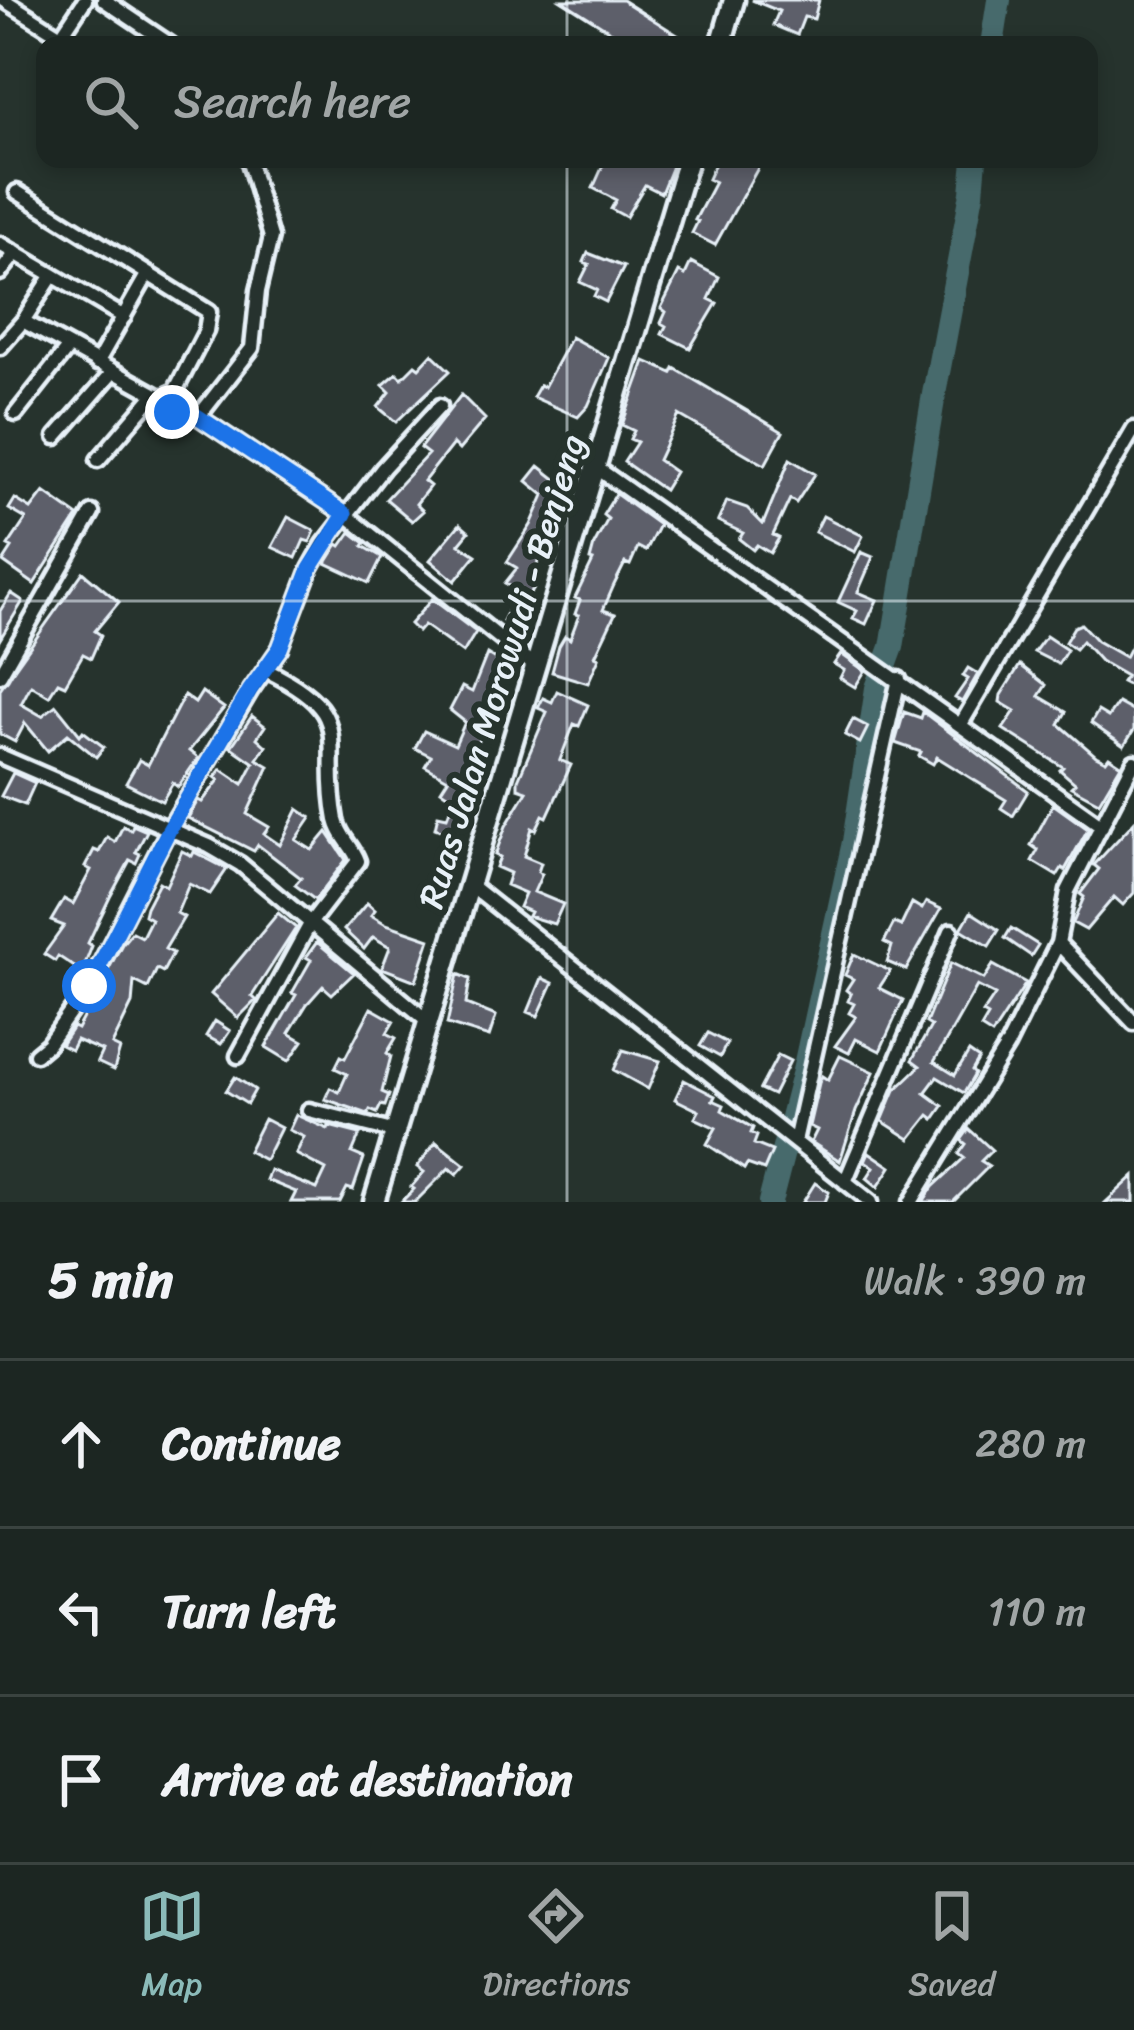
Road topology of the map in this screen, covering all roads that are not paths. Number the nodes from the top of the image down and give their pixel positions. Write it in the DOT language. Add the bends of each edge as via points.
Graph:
graph roads {
  1 [pos="4,0"];
  2 [pos="86,0"];
  3 [pos="104,0"];
  4 [pos="734,0"];
  5 [pos="62,36"];
  6 [pos="158,36"];
  7 [pos="724,36"];
  8 [pos="251,168"];
  9 [pos="685,168"];
  10 [pos="16,192"];
  11 [pos="0,244"];
  12 [pos="16,253"];
  13 [pos="0,273"];
  14 [pos="53,275"];
  15 [pos="147,275"];
  16 [pos="124,316"];
  17 [pos="23,321"];
  18 [pos="0,347"];
  19 [pos="68,348"];
  20 [pos="97,363"];
  21 [pos="113,372"];
  22 [pos="169,398"];
  23 [pos="440,406"];
  24 [pos="16,414"];
  25 [pos="199,416"];
  26 [pos="1134,429"];
  27 [pos="56,437"];
  28 [pos="98,460"];
  29 [pos="597,468"];
  30 [pos="92,513"];
  31 [pos="345,514"];
  32 [pos="536,667"];
  33 [pos="266,670"];
  34 [pos="0,674"];
  35 [pos="899,679"];
  36 [pos="961,724"];
  37 [pos="0,756"];
  38 [pos="1134,762"];
  39 [pos="1102,826"];
  40 [pos="169,830"];
  41 [pos="471,886"];
  42 [pos="311,922"];
  43 [pos="951,932"];
  44 [pos="1058,943"];
  45 [pos="429,1022"];
  46 [pos="1134,1023"];
  47 [pos="36,1054"];
  48 [pos="238,1056"];
  49 [pos="309,1110"];
  50 [pos="396,1132"];
  51 [pos="796,1141"];
  52 [pos="845,1182"];
  53 [pos="374,1202"];
  54 [pos="872,1202"];
  55 [pos="911,1202"];
  1 -- 5 [label="street"];
  2 -- 5 [label="street"];
  3 -- 6 [label="street"];
  4 -- 7 [label="main road"];
  8 -- 25 [label="street" via="272,237 252,348"];
  9 -- 29 [label="main road, Ruas Jalan Morowudi - Benjeng"];
  10 -- 15 [label="street"];
  11 -- 12 [label="street"];
  12 -- 13 [label="street"];
  12 -- 14 [label="street"];
  14 -- 16 [label="street"];
  14 -- 17 [label="street"];
  15 -- 16 [label="street"];
  15 -- 22 [label="street" via="211,319"];
  16 -- 20 [label="street"];
  17 -- 18 [label="street"];
  17 -- 19 [label="street"];
  19 -- 20 [label="street"];
  19 -- 24 [label="street"];
  20 -- 21 [label="street"];
  21 -- 22 [label="street"];
  21 -- 27 [label="street"];
  22 -- 25 [label="street"];
  22 -- 28 [label="street"];
  23 -- 31 [label="street"];
  25 -- 31 [label="street"];
  26 -- 36 [label="street"];
  29 -- 32 [label="main road, Ruas Jalan Morowudi - Benjeng"];
  29 -- 35 [label="street"];
  30 -- 34 [label="street"];
  31 -- 32 [label="street"];
  31 -- 33 [label="street" via="310,569"];
  32 -- 41 [label="main road, Ruas Jalan Morowudi - Benjeng"];
  33 -- 40 [label="street"];
  33 -- 42 [label="street" via="302,687 327,713 338,826 358,861"];
  35 -- 36 [label="street"];
  35 -- 51 [label="street"];
  36 -- 39 [label="street"];
  37 -- 40 [label="street"];
  38 -- 39 [label="street"];
  39 -- 44 [label="street" via="1068,891"];
  40 -- 42 [label="street" via="241,864"];
  40 -- 47 [label="street" via="89,986"];
  41 -- 45 [label="main road, Ruas Jalan Morowudi - Benjeng"];
  41 -- 51 [label="street"];
  42 -- 45 [label="street"];
  42 -- 48 [label="street"];
  43 -- 52 [label="street"];
  44 -- 46 [label="street"];
  44 -- 55 [label="street"];
  45 -- 50 [label="main road, Ruas Jalan Morowudi - Benjeng"];
  49 -- 50 [label="street"];
  50 -- 53 [label="main road, Ruas Jalan Morowudi - Benjeng"];
  51 -- 52 [label="street"];
  52 -- 54 [label="street"];
}
